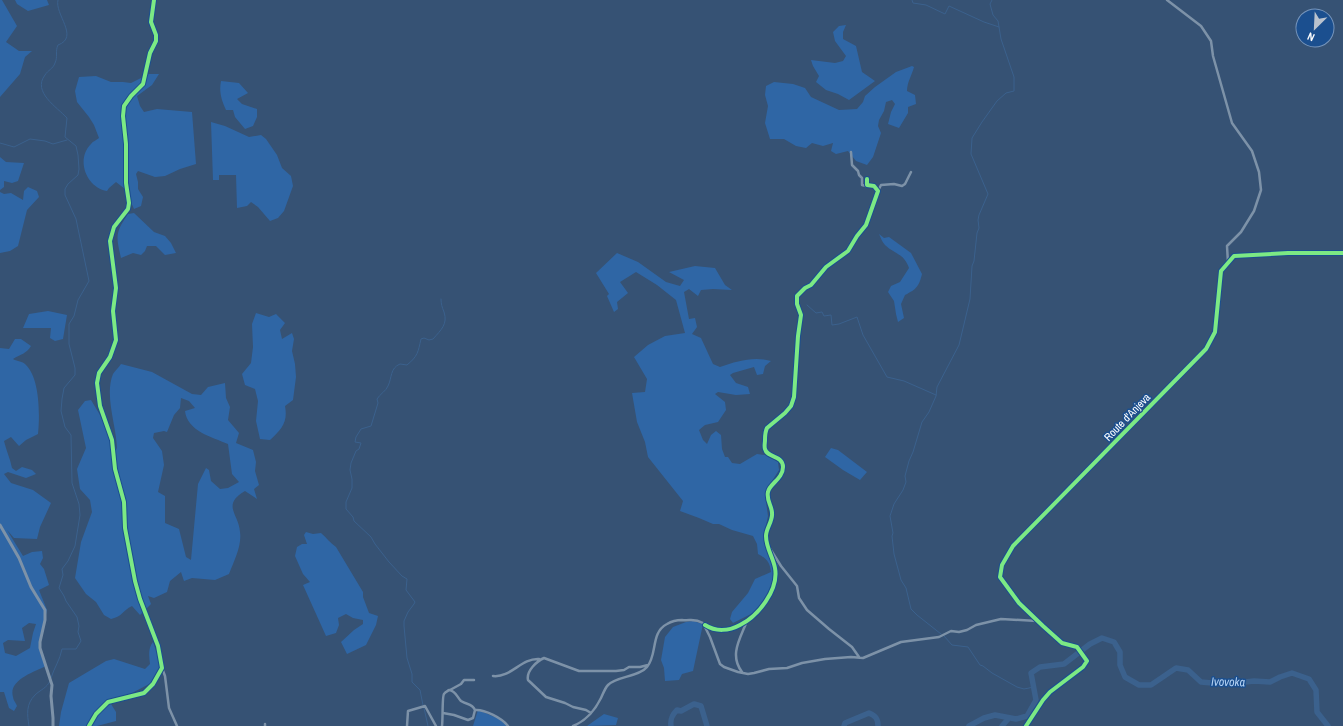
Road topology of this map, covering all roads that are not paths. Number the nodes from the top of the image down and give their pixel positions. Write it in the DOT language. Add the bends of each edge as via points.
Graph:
graph roads {
  1 [pos="154,0"];
  2 [pos="1167,0"];
  3 [pos="851,152"];
  4 [pos="911,172"];
  5 [pos="867,179"];
  6 [pos="868,185"];
  7 [pos="878,191"];
  8 [pos="1343,253"];
  9 [pos="1228,263"];
  10 [pos="0,525"];
  11 [pos="767,545"];
  12 [pos="747,621"];
  13 [pos="1037,621"];
  14 [pos="705,625"];
  15 [pos="859,657"];
  16 [pos="539,660"];
  17 [pos="650,664"];
  18 [pos="162,668"];
  19 [pos="742,672"];
  20 [pos="493,676"];
  21 [pos="474,680"];
  22 [pos="449,690"];
  23 [pos="475,710"];
  24 [pos="443,713"];
  25 [pos="591,713"];
  26 [pos="53,726"];
  27 [pos="90,726"];
  28 [pos="177,726"];
  29 [pos="407,726"];
  30 [pos="436,726"];
  31 [pos="442,726"];
  32 [pos="508,726"];
  33 [pos="573,726"];
  34 [pos="1026,726"];
  1 -- 18 [label="street" via="151,22 156,41 150,53 143,84 124,106 129,203 128,209 114,227 110,240 116,288 113,311 116,340 96,383 100,406 112,440 135,581 158,646"];
  2 -- 9 [label="street" via="1201,26 1211,41 1232,123 1252,151 1259,172 1260,190 1254,211 1241,232 1227,246"];
  3 -- 6 [label="street" via="852,164 862,178 862,185"];
  4 -- 7 [label="street" via="902,186 881,185"];
  5 -- 6 [label="street"];
  6 -- 7 [label="street" via="874,186"];
  7 -- 11 [label="street" via="866,225 848,251 826,267 798,296 797,304 801,315 794,397 788,410 766,431 764,448 783,464 780,476 767,493 773,514 766,530"];
  8 -- 9 [label="street" via="1234,256"];
  9 -- 13 [label="street, Route d'Anjeva" via="1221,271 1214,332 1206,350 1013,546 1002,565 1000,577 1019,603"];
  10 -- 26 [label="street" via="45,610 40,648 51,682"];
  11 -- 12 [label="street" via="776,570 774,584 763,605"];
  11 -- 15 [label="street" via="797,586 799,598 807,610 852,647"];
  12 -- 14 [label="street" via="725,630 711,629"];
  12 -- 19 [label="street" via="736,654"];
  13 -- 15 [label="street" via="1001,619 960,632 945,632 939,637 901,642 863,658"];
  13 -- 34 [label="street, Route d'Anjeva" via="1062,643 1077,647 1087,661 1083,667 1050,692"];
  14 -- 17 [label="street" via="693,619 675,620 662,627 656,639"];
  14 -- 19 [label="street" via="720,664"];
  15 -- 19 [label="street" via="825,659 754,673"];
  16 -- 17 [label="street" via="548,658 579,671 616,671"];
  16 -- 20 [label="street" via="531,659 505,674"];
  16 -- 25 [label="street" via="528,673 528,680 546,697"];
  17 -- 25 [label="street" via="641,672 609,684"];
  18 -- 27 [label="street" via="154,684 144,693 108,702 96,714"];
  18 -- 28 [label="street" via="169,708"];
  21 -- 22 [label="street" via="464,680"];
  22 -- 23 [label="street" via="454,691"];
  22 -- 24 [label="street" via="444,693"];
  23 -- 24 [label="street" via="473,718 468,720"];
  23 -- 32 [label="street" via="496,716"];
  24 -- 31 [label="street"];
  25 -- 33 [label="street"];
  29 -- 30 [label="street" via="408,711 425,706"];
}
